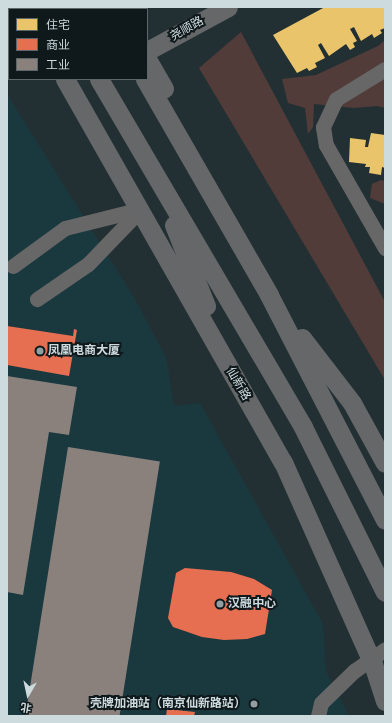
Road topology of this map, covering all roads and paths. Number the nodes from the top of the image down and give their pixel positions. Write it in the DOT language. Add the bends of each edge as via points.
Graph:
graph roads {
  1 [pos="228,7"];
  2 [pos="148,50"];
  3 [pos="148,61"];
  4 [pos="385,69"];
  5 [pos="87,80"];
  6 [pos="100,80"];
  7 [pos="146,80"];
  8 [pos="68,84"];
  9 [pos="154,173"];
  10 [pos="385,248"];
  11 [pos="13,266"];
  12 [pos="269,295"];
  13 [pos="37,299"];
  14 [pos="385,463"];
  15 [pos="385,492"];
  16 [pos="385,520"];
  17 [pos="385,592"];
  18 [pos="385,649"];
  19 [pos="384,675"];
  20 [pos="385,701"];
  21 [pos="385,710"];
  22 [pos="318,716"];
  1 -- 2 [label="main road, 尧顺路"];
  3 -- 15 [label="main road" via="369,456"];
  4 -- 10 [label="lane" via="336,99 323,127 326,145"];
  5 -- 8 [label="main road"];
  6 -- 9 [label="main road"];
  7 -- 12 [label="main road"];
  8 -- 20 [label="main road, 仙新路" via="283,462 373,664"];
  9 -- 17 [label="main road" via="303,428"];
  9 -- 19 [label="main road" via="213,324 281,443 328,538"];
  11 -- 13 [label="lane" via="65,228 141,209 88,264"];
  12 -- 14 [label="main road" via="352,403"];
  12 -- 16 [label="main road"];
  18 -- 22 [label="lane" via="354,671 321,703"];
  19 -- 21 [label="main road"];
}
